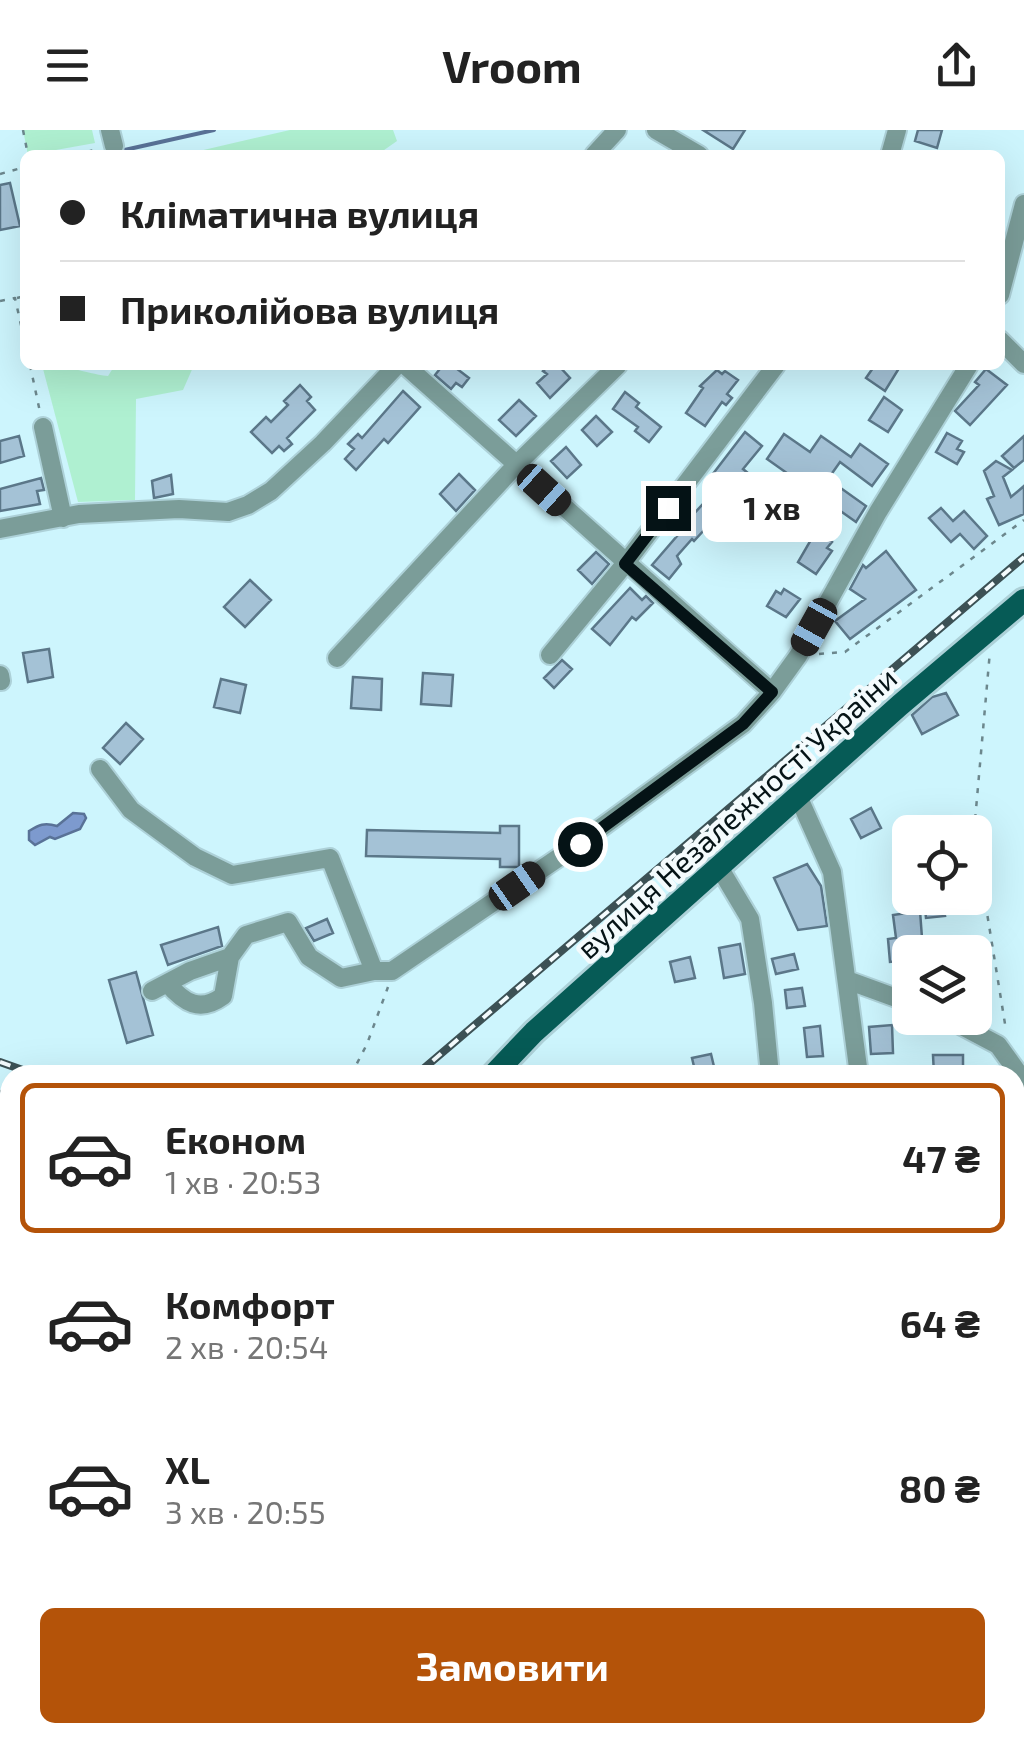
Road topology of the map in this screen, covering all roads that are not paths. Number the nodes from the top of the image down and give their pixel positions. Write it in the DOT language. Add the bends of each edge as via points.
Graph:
graph roads {
  1 [pos="617,130"];
  2 [pos="656,130"];
  3 [pos="599,150"];
  4 [pos="690,150"];
  5 [pos="1024,204"];
  6 [pos="1005,276"];
  7 [pos="1005,345"];
  8 [pos="1024,364"];
  9 [pos="392,370"];
  10 [pos="410,370"];
  11 [pos="613,370"];
  12 [pos="772,370"];
  13 [pos="967,370"];
  14 [pos="43,427"];
  15 [pos="516,466"];
  16 [pos="63,518"];
  17 [pos="0,528"];
  18 [pos="625,564"];
  19 [pos="1024,600"];
  20 [pos="550,656"];
  21 [pos="337,658"];
  22 [pos="772,692"];
  23 [pos="100,769"];
  24 [pos="798,796"];
  25 [pos="719,866"];
  26 [pos="230,957"];
  27 [pos="383,971"];
  28 [pos="846,980"];
  29 [pos="892,996"];
  30 [pos="979,1035"];
  31 [pos="502,1065"];
  32 [pos="769,1065"];
  33 [pos="858,1065"];
  34 [pos="1008,1065"];
  1 -- 3 [label="street"];
  2 -- 4 [label="street"];
  5 -- 6 [label="street"];
  7 -- 8 [label="street"];
  9 -- 16 [label="street" via="323,443 248,505 228,512"];
  10 -- 15 [label="street"];
  11 -- 15 [label="street"];
  12 -- 18 [label="street"];
  13 -- 22 [label="street"];
  14 -- 16 [label="street"];
  15 -- 18 [label="street"];
  15 -- 21 [label="street"];
  16 -- 17 [label="street"];
  18 -- 20 [label="street"];
  18 -- 22 [label="street"];
  19 -- 24 [label="main road, вулиця Незалежності України"];
  22 -- 27 [label="street" via="743,724 580,844"];
  23 -- 27 [label="street" via="131,810 195,857 232,874 330,858"];
  24 -- 25 [label="main road, вулиця Незалежності України"];
  24 -- 28 [label="street" via="832,872"];
  25 -- 31 [label="main road, вулиця Незалежності України"];
  25 -- 32 [label="street" via="750,919"];
  26 -- 26 [label="street" via="160,987 196,1006 211,1005 223,996"];
  26 -- 27 [label="street" via="246,936 288,922 309,957 340,978"];
  28 -- 29 [label="street"];
  28 -- 33 [label="street"];
  30 -- 34 [label="street" via="998,1045"];
}
